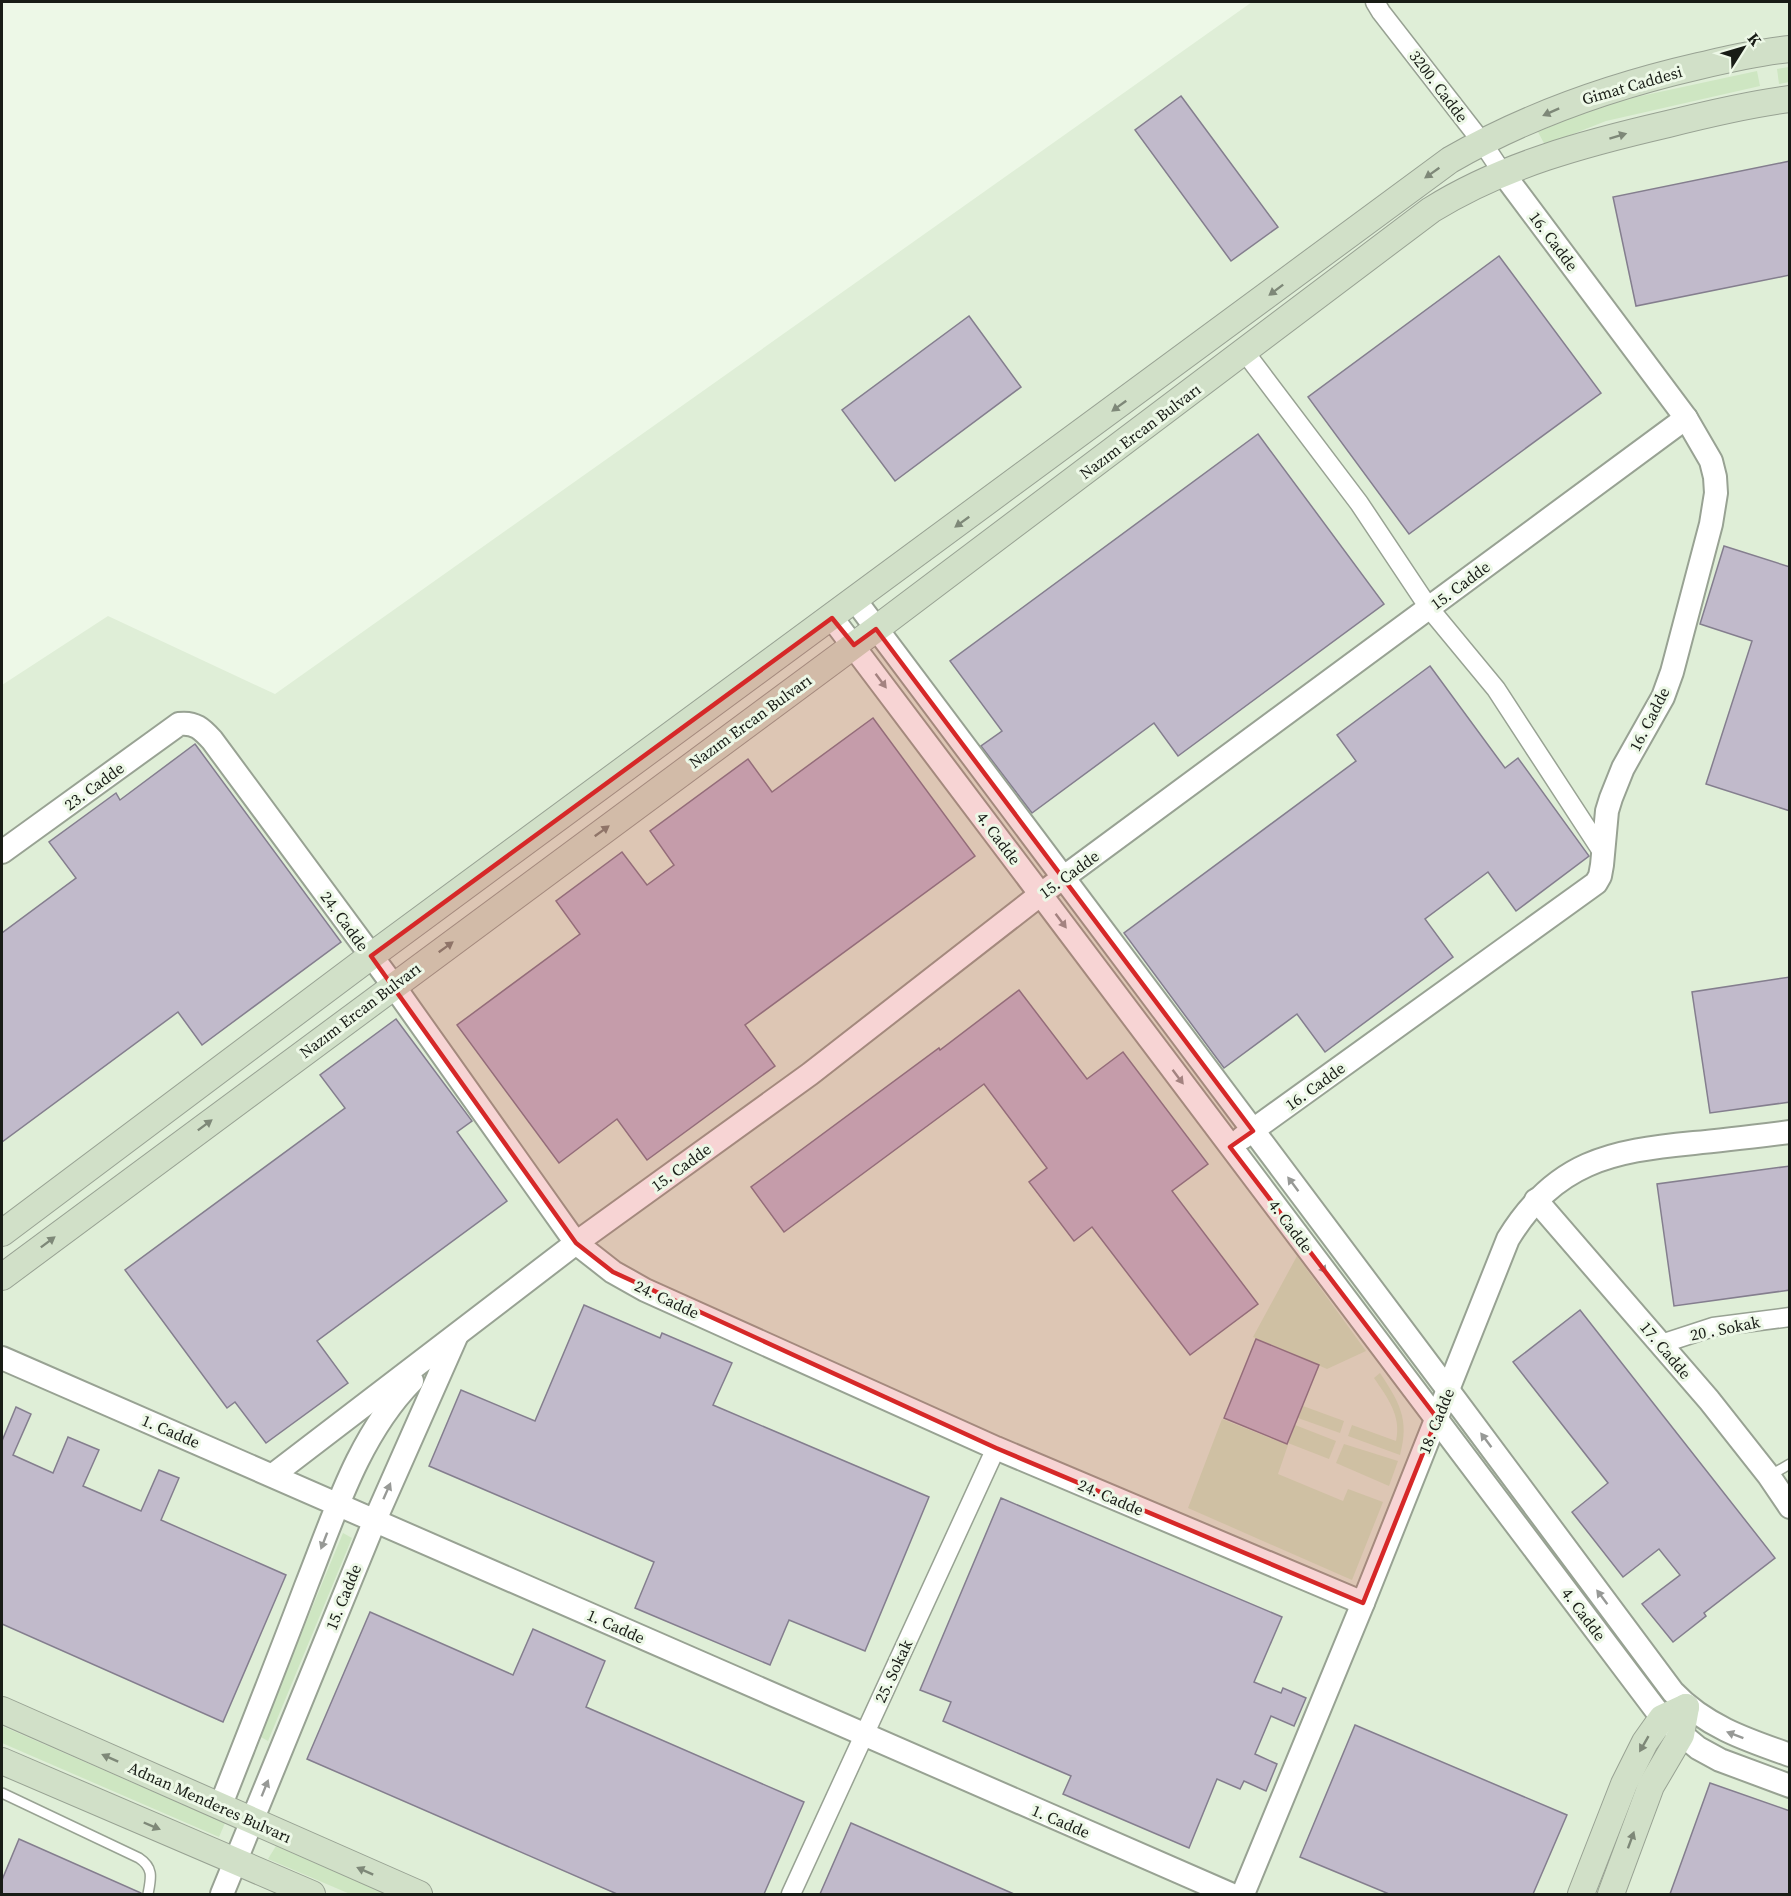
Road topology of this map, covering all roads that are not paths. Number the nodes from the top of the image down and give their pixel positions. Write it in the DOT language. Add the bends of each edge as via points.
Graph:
graph roads {
  1 [pos="1374,2"];
  2 [pos="1790,49"];
  3 [pos="1790,99"];
  4 [pos="1482,142"];
  5 [pos="1502,172"];
  6 [pos="1244,351"];
  7 [pos="1686,418"];
  8 [pos="855,600"];
  9 [pos="1429,608"];
  10 [pos="832,618"];
  11 [pos="876,629"];
  12 [pos="854,645"];
  13 [pos="188,722"];
  14 [pos="2,852"];
  15 [pos="1603,853"];
  16 [pos="1063,878"];
  17 [pos="1041,894"];
  18 [pos="371,957"];
  19 [pos="393,986"];
  20 [pos="1253,1131"];
  21 [pos="1790,1132"];
  22 [pos="1230,1147"];
  23 [pos="1536,1200"];
  24 [pos="2,1233"];
  25 [pos="576,1243"];
  26 [pos="2,1277"];
  27 [pos="1790,1317"];
  28 [pos="456,1335"];
  29 [pos="1661,1344"];
  30 [pos="2,1358"];
  31 [pos="1448,1390"];
  32 [pos="1437,1418"];
  33 [pos="996,1448"];
  34 [pos="1790,1464"];
  35 [pos="273,1475"];
  36 [pos="1769,1476"];
  37 [pos="339,1504"];
  38 [pos="1790,1506"];
  39 [pos="375,1520"];
  40 [pos="1363,1604"];
  41 [pos="1686,1707"];
  42 [pos="2,1710"];
  43 [pos="1671,1726"];
  44 [pos="864,1736"];
  45 [pos="1790,1755"];
  46 [pos="2,1761"];
  47 [pos="1790,1786"];
  48 [pos="2,1792"];
  49 [pos="220,1807"];
  50 [pos="251,1820"];
  51 [pos="236,1862"];
  52 [pos="148,1894"];
  53 [pos="222,1894"];
  54 [pos="312,1894"];
  55 [pos="418,1894"];
  56 [pos="791,1894"];
  57 [pos="1230,1894"];
  58 [pos="1243,1894"];
  59 [pos="1581,1894"];
  60 [pos="1611,1894"];
  1 -- 4 [label="street, 3200. Cadde"];
  2 -- 4 [label="main road, Gimat Caddesi, one-way" via="1625,84"];
  5 -- 3 [label="main road, one-way" via="1628,133"];
  4 -- 5 [label="street, 3200. Cadde"];
  4 -- 8 [label="main road, Nazım Ercan Bulvarı, one-way" via="1425,178"];
  5 -- 6 [label="main road, Nazım Ercan Bulvarı" via="1431,210"];
  5 -- 7 [label="street, 16. Cadde"];
  6 -- 9 [label="street" via="1359,502"];
  6 -- 11 [label="main road, Nazım Ercan Bulvarı"];
  7 -- 9 [label="street, 15. Cadde"];
  7 -- 15 [label="street, 16. Cadde" via="1711,461 1715,477 1711,524 1663,697 1623,768 1611,798"];
  8 -- 10 [label="main road, Nazım Ercan Bulvarı"];
  8 -- 11 [label="street, 4. Cadde"];
  9 -- 15 [label="street" via="1496,689"];
  9 -- 16 [label="street, 15. Cadde"];
  10 -- 12 [label="street, 4. Cadde"];
  10 -- 18 [label="main road, Nazım Ercan Bulvarı"];
  11 -- 12 [label="main road, Nazım Ercan Bulvarı"];
  11 -- 16 [label="street, 4. Cadde"];
  12 -- 17 [label="street, 4. Cadde, one-way"];
  19 -- 12 [label="main road, Nazım Ercan Bulvarı, one-way"];
  13 -- 14 [label="street, 23. Cadde" via="179,724"];
  13 -- 18 [label="street, 24. Cadde" via="212,740"];
  15 -- 20 [label="street, 16. Cadde" via="1600,876 1590,888"];
  16 -- 17 [label="street, 15. Cadde"];
  16 -- 20 [label="street, 4. Cadde"];
  17 -- 22 [label="street, 4. Cadde, one-way"];
  17 -- 25 [label="street, 15. Cadde" via="810,1074"];
  18 -- 19 [label="street, 24. Cadde"];
  18 -- 24 [label="main road, Nazım Ercan Bulvarı"];
  19 -- 25 [label="street, 24. Cadde"];
  26 -- 19 [label="main road, Nazım Ercan Bulvarı, one-way"];
  20 -- 22 [label="street, 16. Cadde"];
  31 -- 20 [label="street, 4. Cadde, one-way"];
  21 -- 23 [label="street, 18. Cadde" via="1614,1154 1559,1180"];
  22 -- 32 [label="street, 4. Cadde, one-way"];
  23 -- 29 [label="street, 17. Cadde"];
  23 -- 31 [label="street, 18. Cadde" via="1508,1239"];
  25 -- 28 [label="street, 15. Cadde"];
  25 -- 33 [label="street, 24. Cadde" via="613,1272 645,1290"];
  27 -- 29 [label="street, 20 . Sokak" via="1713,1327"];
  28 -- 35 [label="street, 15. Cadde"];
  28 -- 37 [label="street, 15. Cadde" via="389,1407"];
  39 -- 28 [label="street, 15. Cadde, one-way"];
  29 -- 36 [label="street, 17. Cadde"];
  30 -- 35 [label="street, 1. Cadde"];
  31 -- 32 [label="street, 18. Cadde"];
  41 -- 31 [label="street, 4. Cadde, one-way"];
  32 -- 40 [label="street, 18. Cadde"];
  32 -- 43 [label="street, 4. Cadde"];
  33 -- 40 [label="street, 24. Cadde"];
  33 -- 44 [label="street, 25. Sokak"];
  34 -- 36 [label="lane"];
  35 -- 37 [label="street, 1. Cadde"];
  36 -- 38 [label="street, 17. Cadde"];
  37 -- 39 [label="street, 1. Cadde"];
  37 -- 49 [label="street, 15. Cadde, one-way"];
  39 -- 44 [label="street, 1. Cadde"];
  50 -- 39 [label="street, 15. Cadde, one-way"];
  40 -- 58 [label="street, 18. Cadde"];
  41 -- 43 [label="main road"];
  45 -- 41 [label="street, 4. Cadde, one-way" via="1722,1730"];
  49 -- 42 [label="main road, Adnan Menderes Bulvarı, one-way"];
  43 -- 47 [label="street, 4. Cadde" via="1720,1760"];
  43 -- 59 [label="main road, one-way" via="1649,1735 1634,1762"];
  60 -- 43 [label="main road, one-way"];
  44 -- 56 [label="street, 25. Sokak"];
  44 -- 57 [label="street, 1. Cadde"];
  46 -- 51 [label="main road, one-way"];
  48 -- 52 [label="lane" via="148,1864"];
  49 -- 50 [label="main road, Adnan Menderes Bulvarı"];
  50 -- 51 [label="street, 15. Cadde"];
  55 -- 50 [label="main road, Adnan Menderes Bulvarı, one-way"];
  51 -- 53 [label="street, 15. Cadde"];
  51 -- 54 [label="main road"];
}
